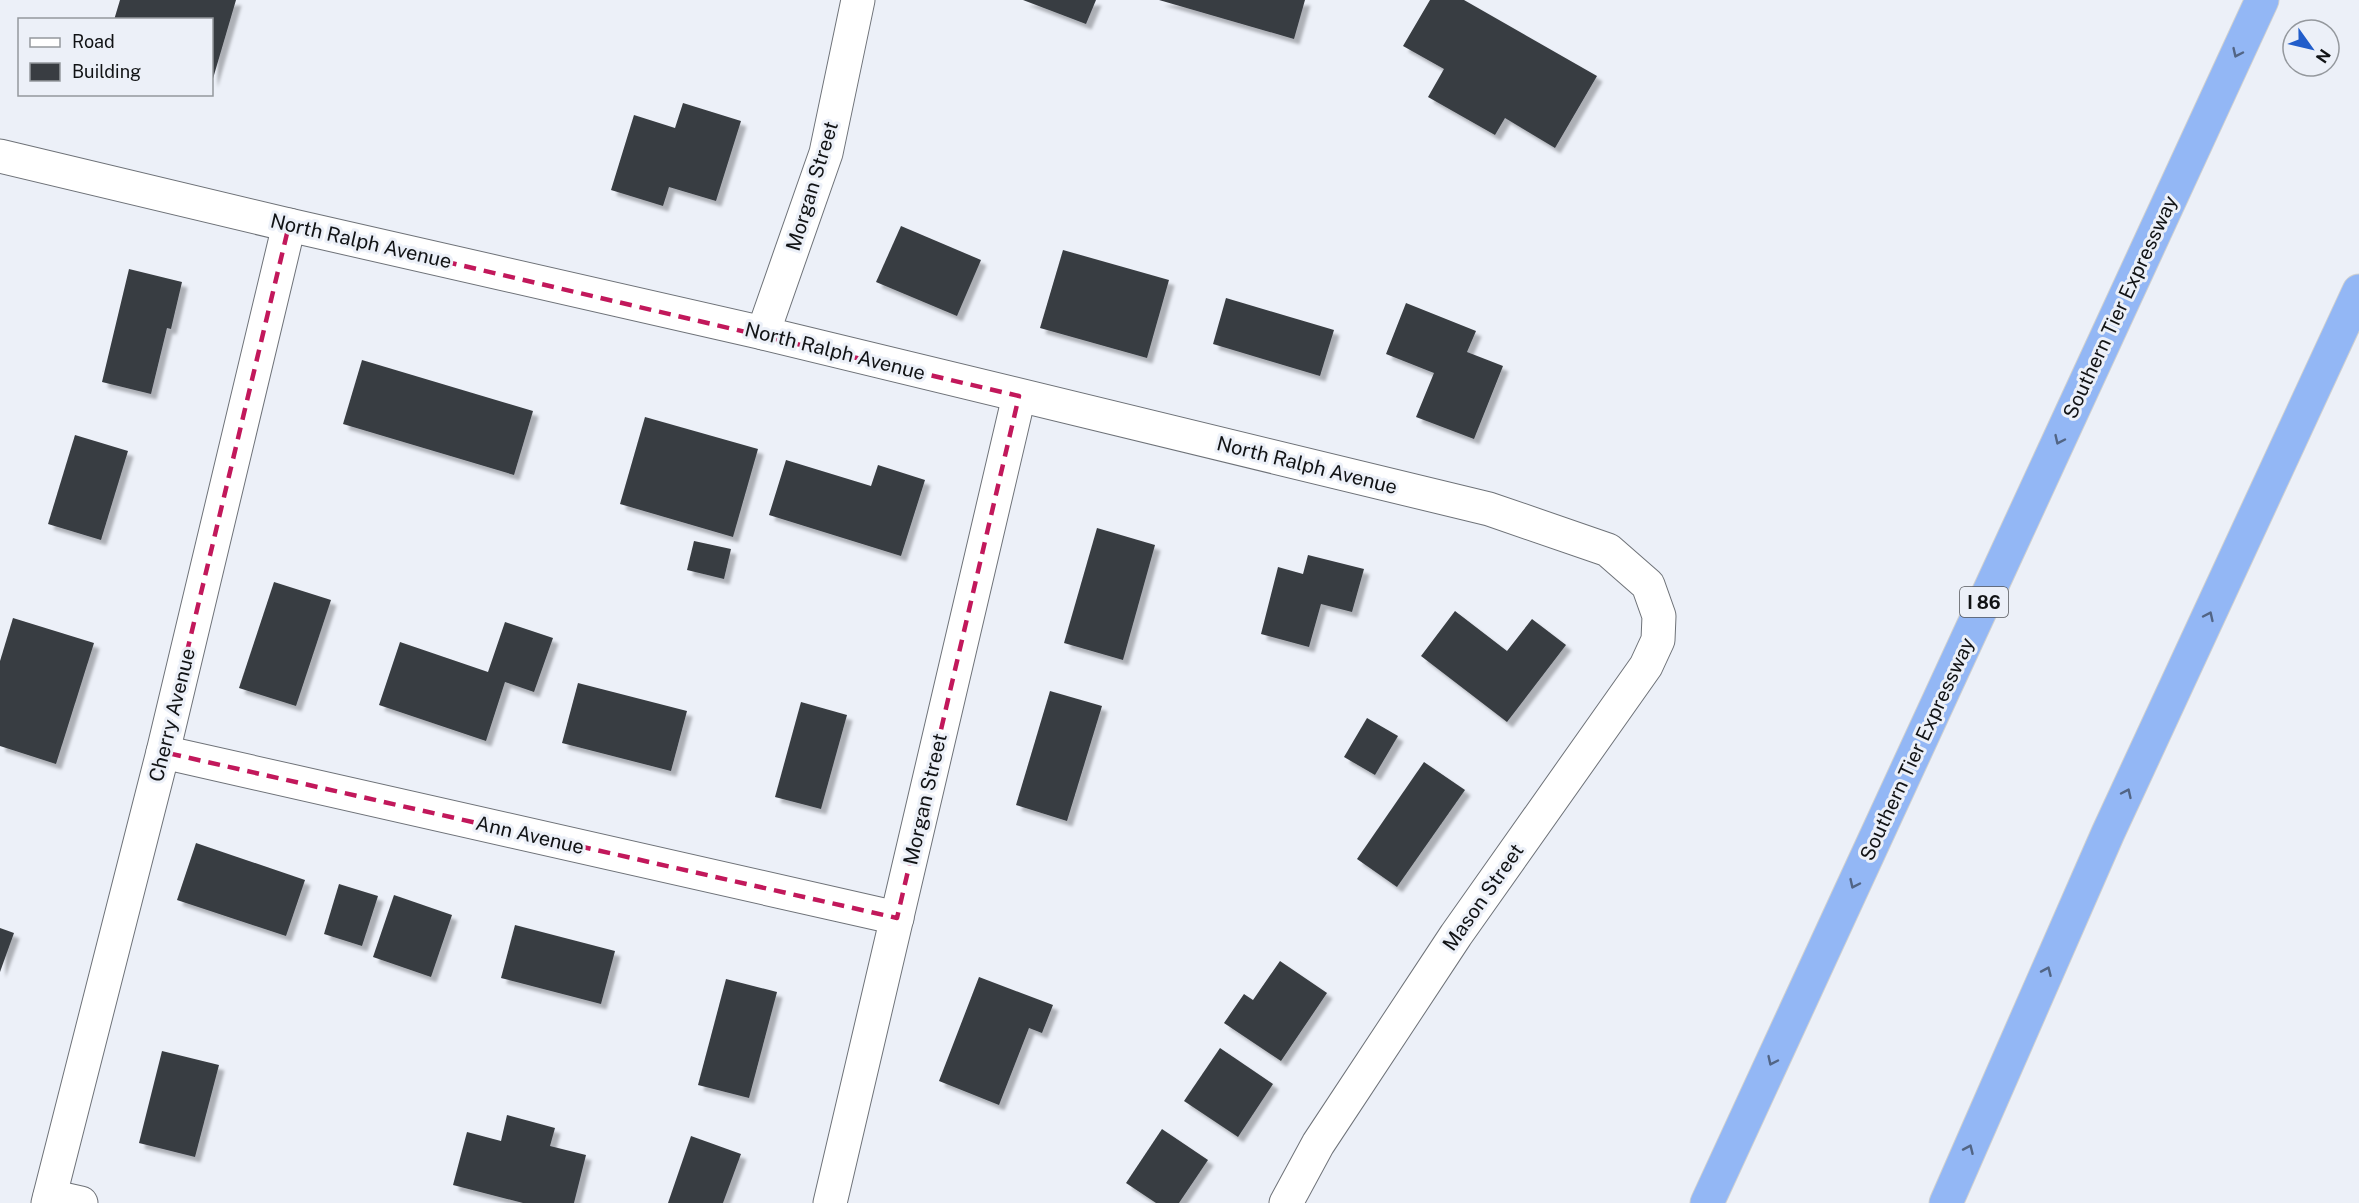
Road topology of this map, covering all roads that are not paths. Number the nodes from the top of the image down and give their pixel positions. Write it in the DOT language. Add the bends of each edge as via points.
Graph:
graph roads {
  1 [pos="858,0"];
  2 [pos="2262,0"];
  3 [pos="0,156"];
  4 [pos="289,225"];
  5 [pos="2359,291"];
  6 [pos="763,333"];
  7 [pos="1019,396"];
  8 [pos="1650,589"];
  9 [pos="163,752"];
  10 [pos="897,918"];
  11 [pos="60,1201"];
  12 [pos="830,1203"];
  13 [pos="1286,1203"];
  14 [pos="1707,1203"];
  15 [pos="1946,1203"];
  1 -- 6 [label="street, Morgan Street" via="826,153"];
  2 -- 14 [label="highway, Southern Tier Expressway / I 86, one-way"];
  3 -- 4 [label="street, North Ralph Avenue"];
  4 -- 6 [label="street, North Ralph Avenue"];
  4 -- 9 [label="street, Cherry Avenue"];
  15 -- 5 [label="highway, one-way" via="2108,833"];
  6 -- 7 [label="street, North Ralph Avenue"];
  7 -- 8 [label="street, North Ralph Avenue" via="1489,509 1608,550"];
  7 -- 10 [label="street, Morgan Street"];
  8 -- 13 [label="street, Mason Street" via="1659,616 1658,639 1646,666 1456,935 1318,1144"];
  9 -- 10 [label="street, Ann Avenue"];
  9 -- 11 [label="street, Cherry Avenue"];
  10 -- 12 [label="street, Morgan Street"];
}
